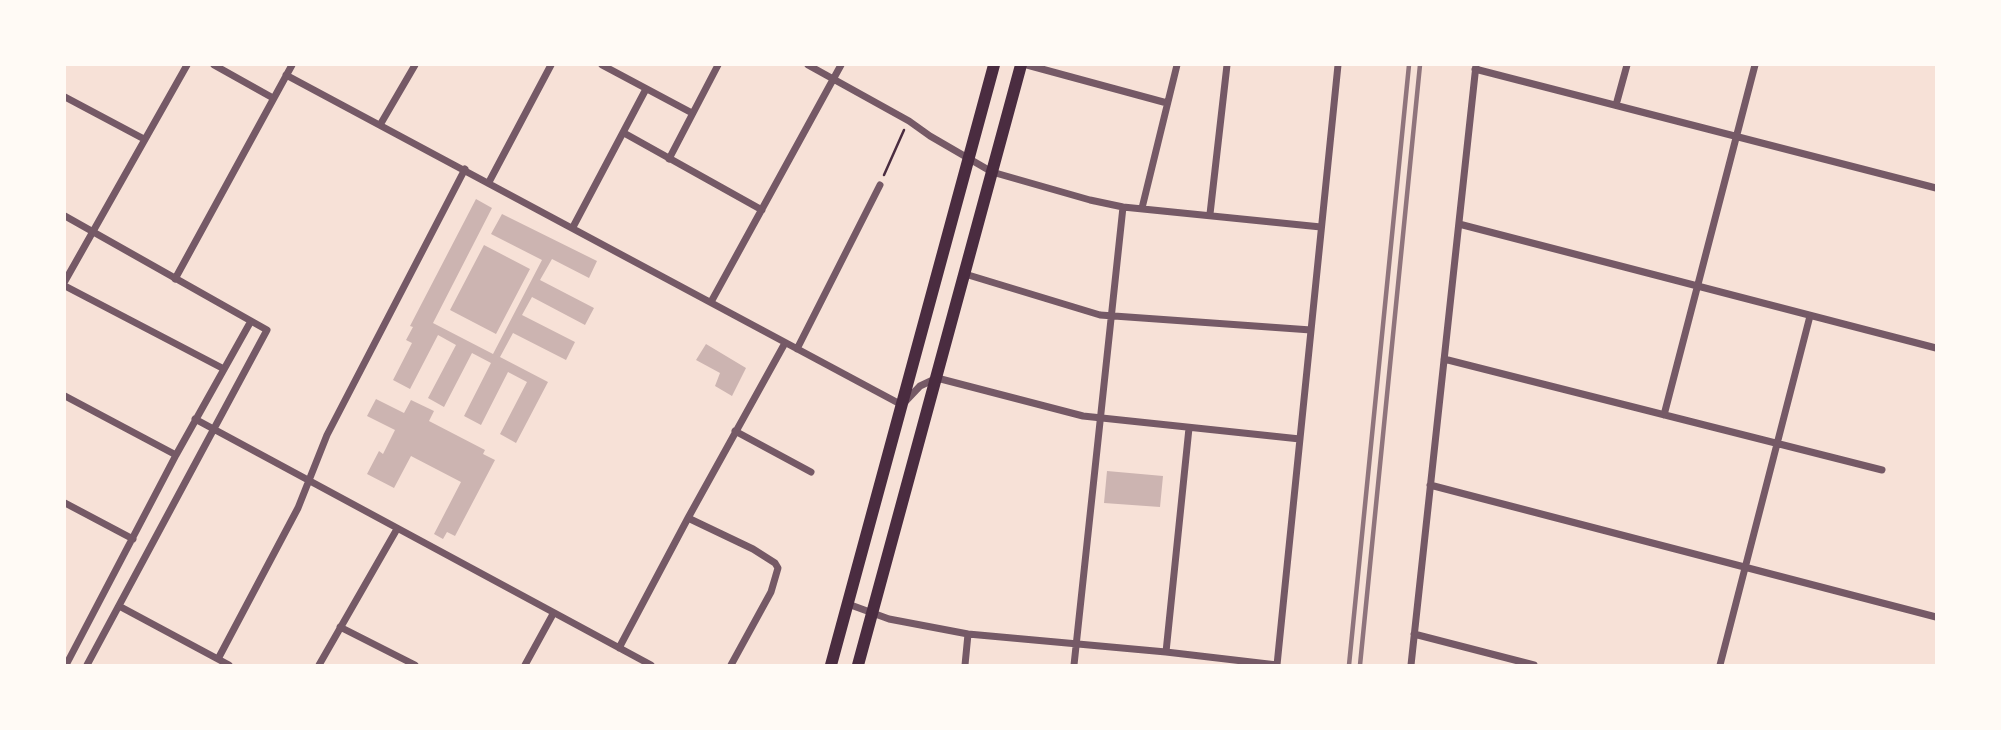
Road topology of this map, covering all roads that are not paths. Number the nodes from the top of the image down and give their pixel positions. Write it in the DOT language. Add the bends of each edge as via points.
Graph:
graph roads {
  1 [pos="187,65"];
  2 [pos="214,65"];
  3 [pos="292,65"];
  4 [pos="415,65"];
  5 [pos="551,65"];
  6 [pos="602,65"];
  7 [pos="718,65"];
  8 [pos="808,65"];
  9 [pos="841,65"];
  10 [pos="994,65"];
  11 [pos="1021,65"];
  12 [pos="1027,65"];
  13 [pos="1177,65"];
  14 [pos="1227,65"];
  15 [pos="1338,65"];
  16 [pos="1627,65"];
  17 [pos="1755,65"];
  18 [pos="1476,67"];
  19 [pos="286,75"];
  20 [pos="833,78"];
  21 [pos="646,89"];
  22 [pos="65,97"];
  23 [pos="274,98"];
  24 [pos="1167,103"];
  25 [pos="1616,105"];
  26 [pos="692,113"];
  27 [pos="380,125"];
  28 [pos="624,133"];
  29 [pos="1736,136"];
  30 [pos="144,139"];
  31 [pos="969,156"];
  32 [pos="669,159"];
  33 [pos="465,169"];
  34 [pos="992,172"];
  35 [pos="489,182"];
  36 [pos="880,185"];
  37 [pos="1936,188"];
  38 [pos="1123,207"];
  39 [pos="1142,208"];
  40 [pos="762,210"];
  41 [pos="1210,214"];
  42 [pos="65,216"];
  43 [pos="1459,224"];
  44 [pos="573,227"];
  45 [pos="1321,227"];
  46 [pos="94,232"];
  47 [pos="965,274"];
  48 [pos="175,279"];
  49 [pos="65,284"];
  50 [pos="1698,286"];
  51 [pos="711,302"];
  52 [pos="1112,316"];
  53 [pos="1810,316"];
  54 [pos="251,321"];
  55 [pos="1311,330"];
  56 [pos="785,343"];
  57 [pos="1936,348"];
  58 [pos="797,349"];
  59 [pos="1444,359"];
  60 [pos="224,369"];
  61 [pos="937,378"];
  62 [pos="65,396"];
  63 [pos="902,405"];
  64 [pos="1664,415"];
  65 [pos="195,419"];
  66 [pos="1101,419"];
  67 [pos="1189,428"];
  68 [pos="213,430"];
  69 [pos="736,431"];
  70 [pos="1300,439"];
  71 [pos="1777,443"];
  72 [pos="176,455"];
  73 [pos="1882,470"];
  74 [pos="811,472"];
  75 [pos="309,481"];
  76 [pos="1430,485"];
  77 [pos="65,503"];
  78 [pos="688,518"];
  79 [pos="397,529"];
  80 [pos="133,540"];
  81 [pos="1745,567"];
  82 [pos="848,604"];
  83 [pos="119,606"];
  84 [pos="873,612"];
  85 [pos="553,614"];
  86 [pos="1936,617"];
  87 [pos="340,627"];
  88 [pos="968,634"];
  89 [pos="1414,634"];
  90 [pos="1076,644"];
  91 [pos="619,648"];
  92 [pos="1166,652"];
  93 [pos="218,659"];
  94 [pos="66,665"];
  95 [pos="87,665"];
  96 [pos="229,665"];
  97 [pos="319,665"];
  98 [pos="413,665"];
  99 [pos="524,665"];
  100 [pos="651,665"];
  101 [pos="731,665"];
  102 [pos="831,665"];
  103 [pos="859,665"];
  104 [pos="965,665"];
  105 [pos="1074,665"];
  106 [pos="1277,665"];
  107 [pos="1411,665"];
  108 [pos="1534,665"];
  109 [pos="1720,665"];
  1 -- 30 [label="street"];
  2 -- 23 [label="street"];
  3 -- 19 [label="street"];
  4 -- 27 [label="street"];
  5 -- 35 [label="street"];
  6 -- 21 [label="street"];
  7 -- 26 [label="street"];
  8 -- 20 [label="street"];
  9 -- 20 [label="street"];
  10 -- 31 [label="main road"];
  11 -- 34 [label="main road"];
  12 -- 24 [label="street"];
  13 -- 24 [label="street"];
  14 -- 41 [label="street"];
  15 -- 45 [label="street"];
  16 -- 25 [label="street"];
  17 -- 29 [label="street"];
  18 -- 25 [label="street"];
  18 -- 43 [label="street"];
  19 -- 23 [label="street"];
  19 -- 27 [label="street"];
  20 -- 31 [label="street"];
  20 -- 40 [label="street"];
  21 -- 26 [label="street"];
  21 -- 28 [label="street"];
  22 -- 30 [label="street"];
  23 -- 48 [label="street"];
  24 -- 39 [label="street"];
  25 -- 29 [label="street"];
  26 -- 32 [label="street"];
  27 -- 33 [label="street"];
  28 -- 32 [label="street"];
  28 -- 44 [label="street"];
  29 -- 37 [label="street"];
  29 -- 50 [label="street"];
  30 -- 46 [label="street"];
  31 -- 34 [label="street"];
  31 -- 63 [label="main road"];
  32 -- 40 [label="street"];
  33 -- 35 [label="street"];
  33 -- 75 [label="street" via="327,435"];
  34 -- 38 [label="street"];
  34 -- 47 [label="main road"];
  35 -- 44 [label="street"];
  36 -- 58 [label="street"];
  38 -- 39 [label="street"];
  38 -- 52 [label="street"];
  39 -- 41 [label="street"];
  40 -- 51 [label="street"];
  41 -- 45 [label="street"];
  42 -- 46 [label="street"];
  43 -- 50 [label="street"];
  43 -- 59 [label="street"];
  44 -- 51 [label="street"];
  45 -- 55 [label="street"];
  46 -- 48 [label="street"];
  46 -- 49 [label="street"];
  47 -- 52 [label="street"];
  47 -- 61 [label="main road"];
  48 -- 54 [label="street"];
  49 -- 60 [label="street"];
  50 -- 53 [label="street"];
  50 -- 64 [label="street"];
  51 -- 56 [label="street"];
  52 -- 55 [label="street"];
  52 -- 66 [label="street"];
  53 -- 57 [label="street"];
  53 -- 71 [label="street"];
  54 -- 60 [label="street"];
  54 -- 68 [label="street" via="267,330"];
  55 -- 70 [label="street"];
  56 -- 58 [label="street"];
  56 -- 69 [label="street"];
  58 -- 63 [label="street"];
  59 -- 64 [label="street"];
  59 -- 76 [label="street"];
  60 -- 65 [label="street"];
  61 -- 63 [label="street" via="920,386"];
  61 -- 66 [label="street"];
  61 -- 84 [label="main road"];
  62 -- 72 [label="street"];
  63 -- 82 [label="main road"];
  64 -- 71 [label="street"];
  65 -- 68 [label="street"];
  65 -- 72 [label="street"];
  66 -- 67 [label="street"];
  66 -- 90 [label="street"];
  67 -- 70 [label="street"];
  67 -- 92 [label="street"];
  68 -- 75 [label="street"];
  68 -- 83 [label="street"];
  69 -- 74 [label="street"];
  69 -- 78 [label="street"];
  70 -- 106 [label="street"];
  71 -- 73 [label="street"];
  71 -- 81 [label="street"];
  72 -- 80 [label="street"];
  75 -- 79 [label="street"];
  75 -- 93 [label="street"];
  76 -- 81 [label="street"];
  76 -- 89 [label="street"];
  77 -- 80 [label="street"];
  78 -- 91 [label="street"];
  78 -- 101 [label="street" via="753,549 778,568 771,592"];
  79 -- 85 [label="street"];
  79 -- 87 [label="street"];
  80 -- 94 [label="street"];
  81 -- 86 [label="street"];
  81 -- 109 [label="street"];
  82 -- 84 [label="street"];
  82 -- 102 [label="main road"];
  83 -- 93 [label="street"];
  83 -- 95 [label="street"];
  84 -- 88 [label="street"];
  84 -- 103 [label="main road"];
  85 -- 91 [label="street"];
  85 -- 99 [label="street"];
  87 -- 97 [label="street"];
  87 -- 98 [label="street"];
  88 -- 90 [label="street"];
  88 -- 104 [label="street"];
  89 -- 107 [label="street"];
  89 -- 108 [label="street"];
  90 -- 92 [label="street"];
  90 -- 105 [label="street"];
  91 -- 100 [label="street"];
  92 -- 106 [label="street"];
  93 -- 96 [label="street"];
}
